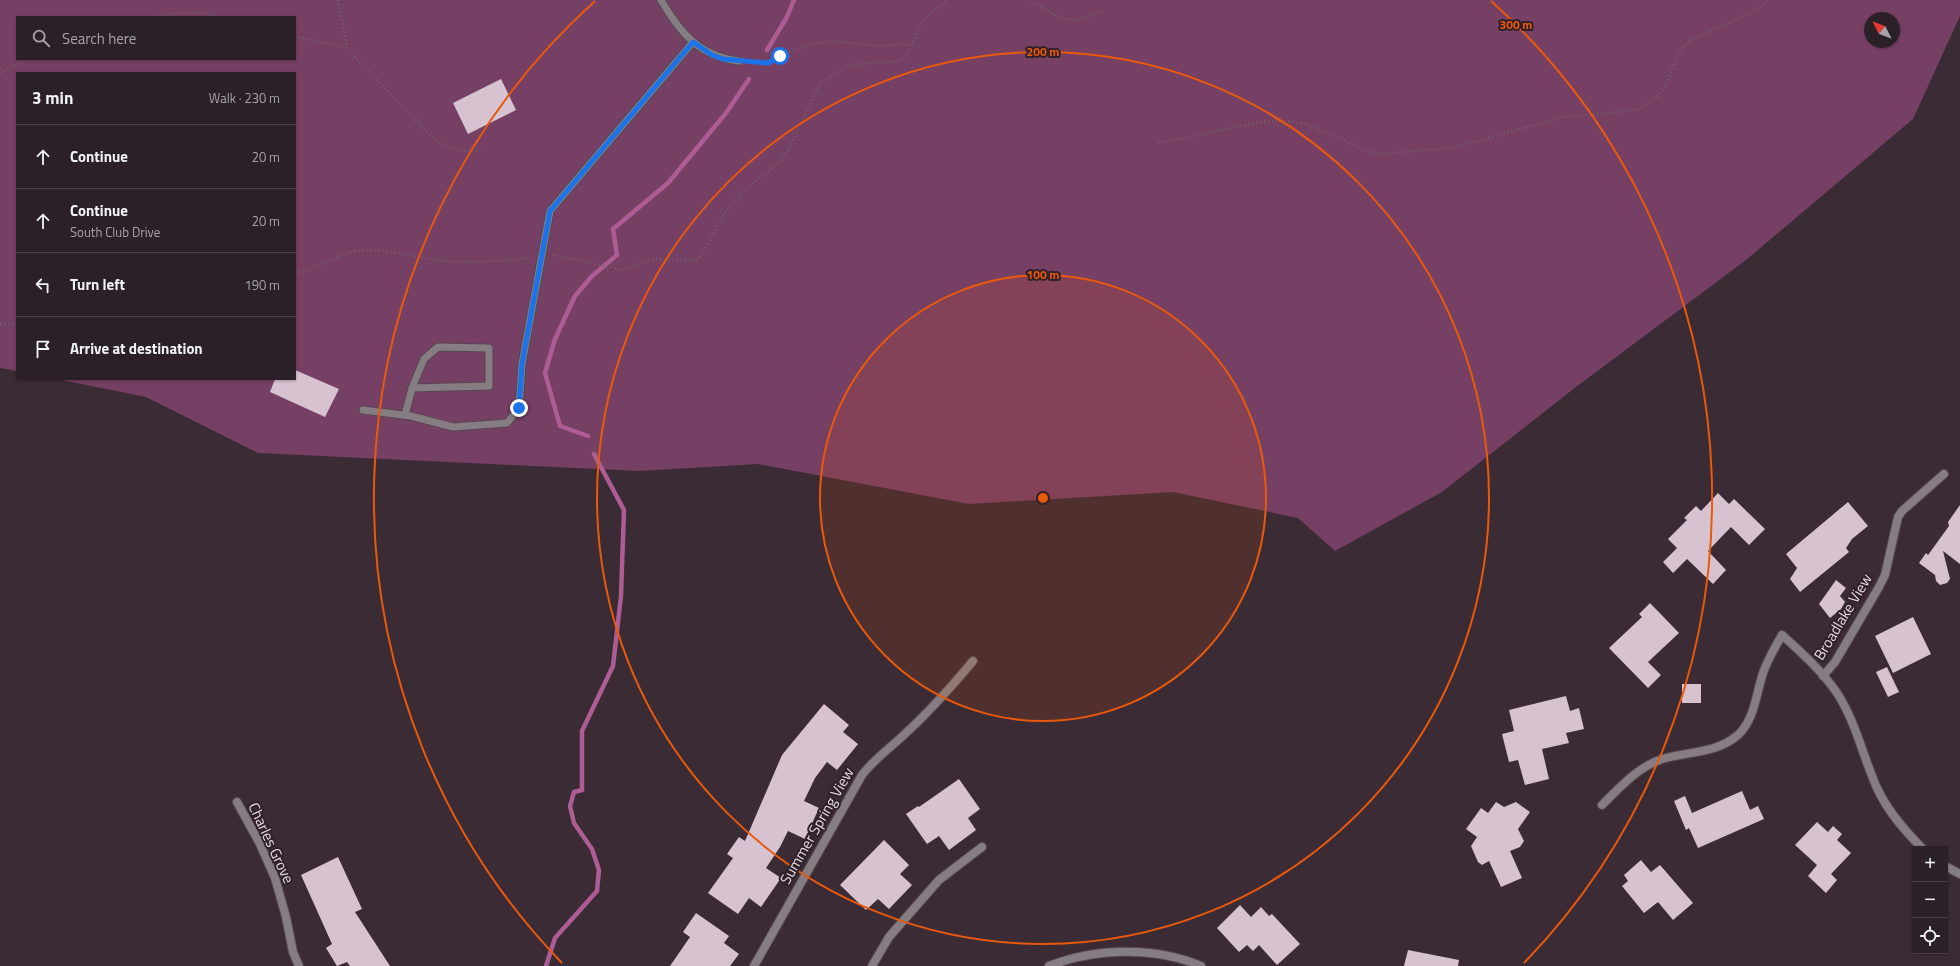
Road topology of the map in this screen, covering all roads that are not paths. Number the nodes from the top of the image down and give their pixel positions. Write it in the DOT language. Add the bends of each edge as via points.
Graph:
graph roads {
  1 [pos="661,0"];
  2 [pos="693,42"];
  3 [pos="739,62"];
  4 [pos="412,388"];
  5 [pos="363,410"];
  6 [pos="405,415"];
  7 [pos="1944,474"];
  8 [pos="973,661"];
  9 [pos="1823,676"];
  10 [pos="237,802"];
  11 [pos="1602,805"];
  12 [pos="1920,846"];
  13 [pos="982,847"];
  14 [pos="1948,868"];
  15 [pos="1960,874"];
  16 [pos="299,966"];
  17 [pos="754,966"];
  18 [pos="872,966"];
  19 [pos="1048,966"];
  20 [pos="1201,966"];
  1 -- 2 [label="lane" via="674,23"];
  2 -- 3 [label="lane" via="712,55"];
  2 -- 6 [label="lane" via="550,211 522,364 519,408 507,423 453,427"];
  4 -- 4 [label="lane" via="424,359 438,347 489,348 489,386"];
  4 -- 6 [label="lane"];
  5 -- 6 [label="lane"];
  7 -- 9 [label="street, Broadlake View" via="1898,517 1885,575 1835,662"];
  8 -- 17 [label="street, Summer Spring View" via="930,710 870,763"];
  9 -- 11 [label="street, Broadlake View" via="1782,635 1763,672 1750,720 1739,733 1727,743 1710,750 1662,759 1646,767 1628,779"];
  9 -- 12 [label="street, Broadlake View" via="1847,711 1877,789 1907,834"];
  10 -- 16 [label="street, Charles Grove" via="275,878 293,952"];
  13 -- 18 [label="street" via="939,880 889,937"];
  14 -- 15 [label="street"];
  19 -- 20 [label="street" via="1085,955 1112,952 1159,955"];
}
